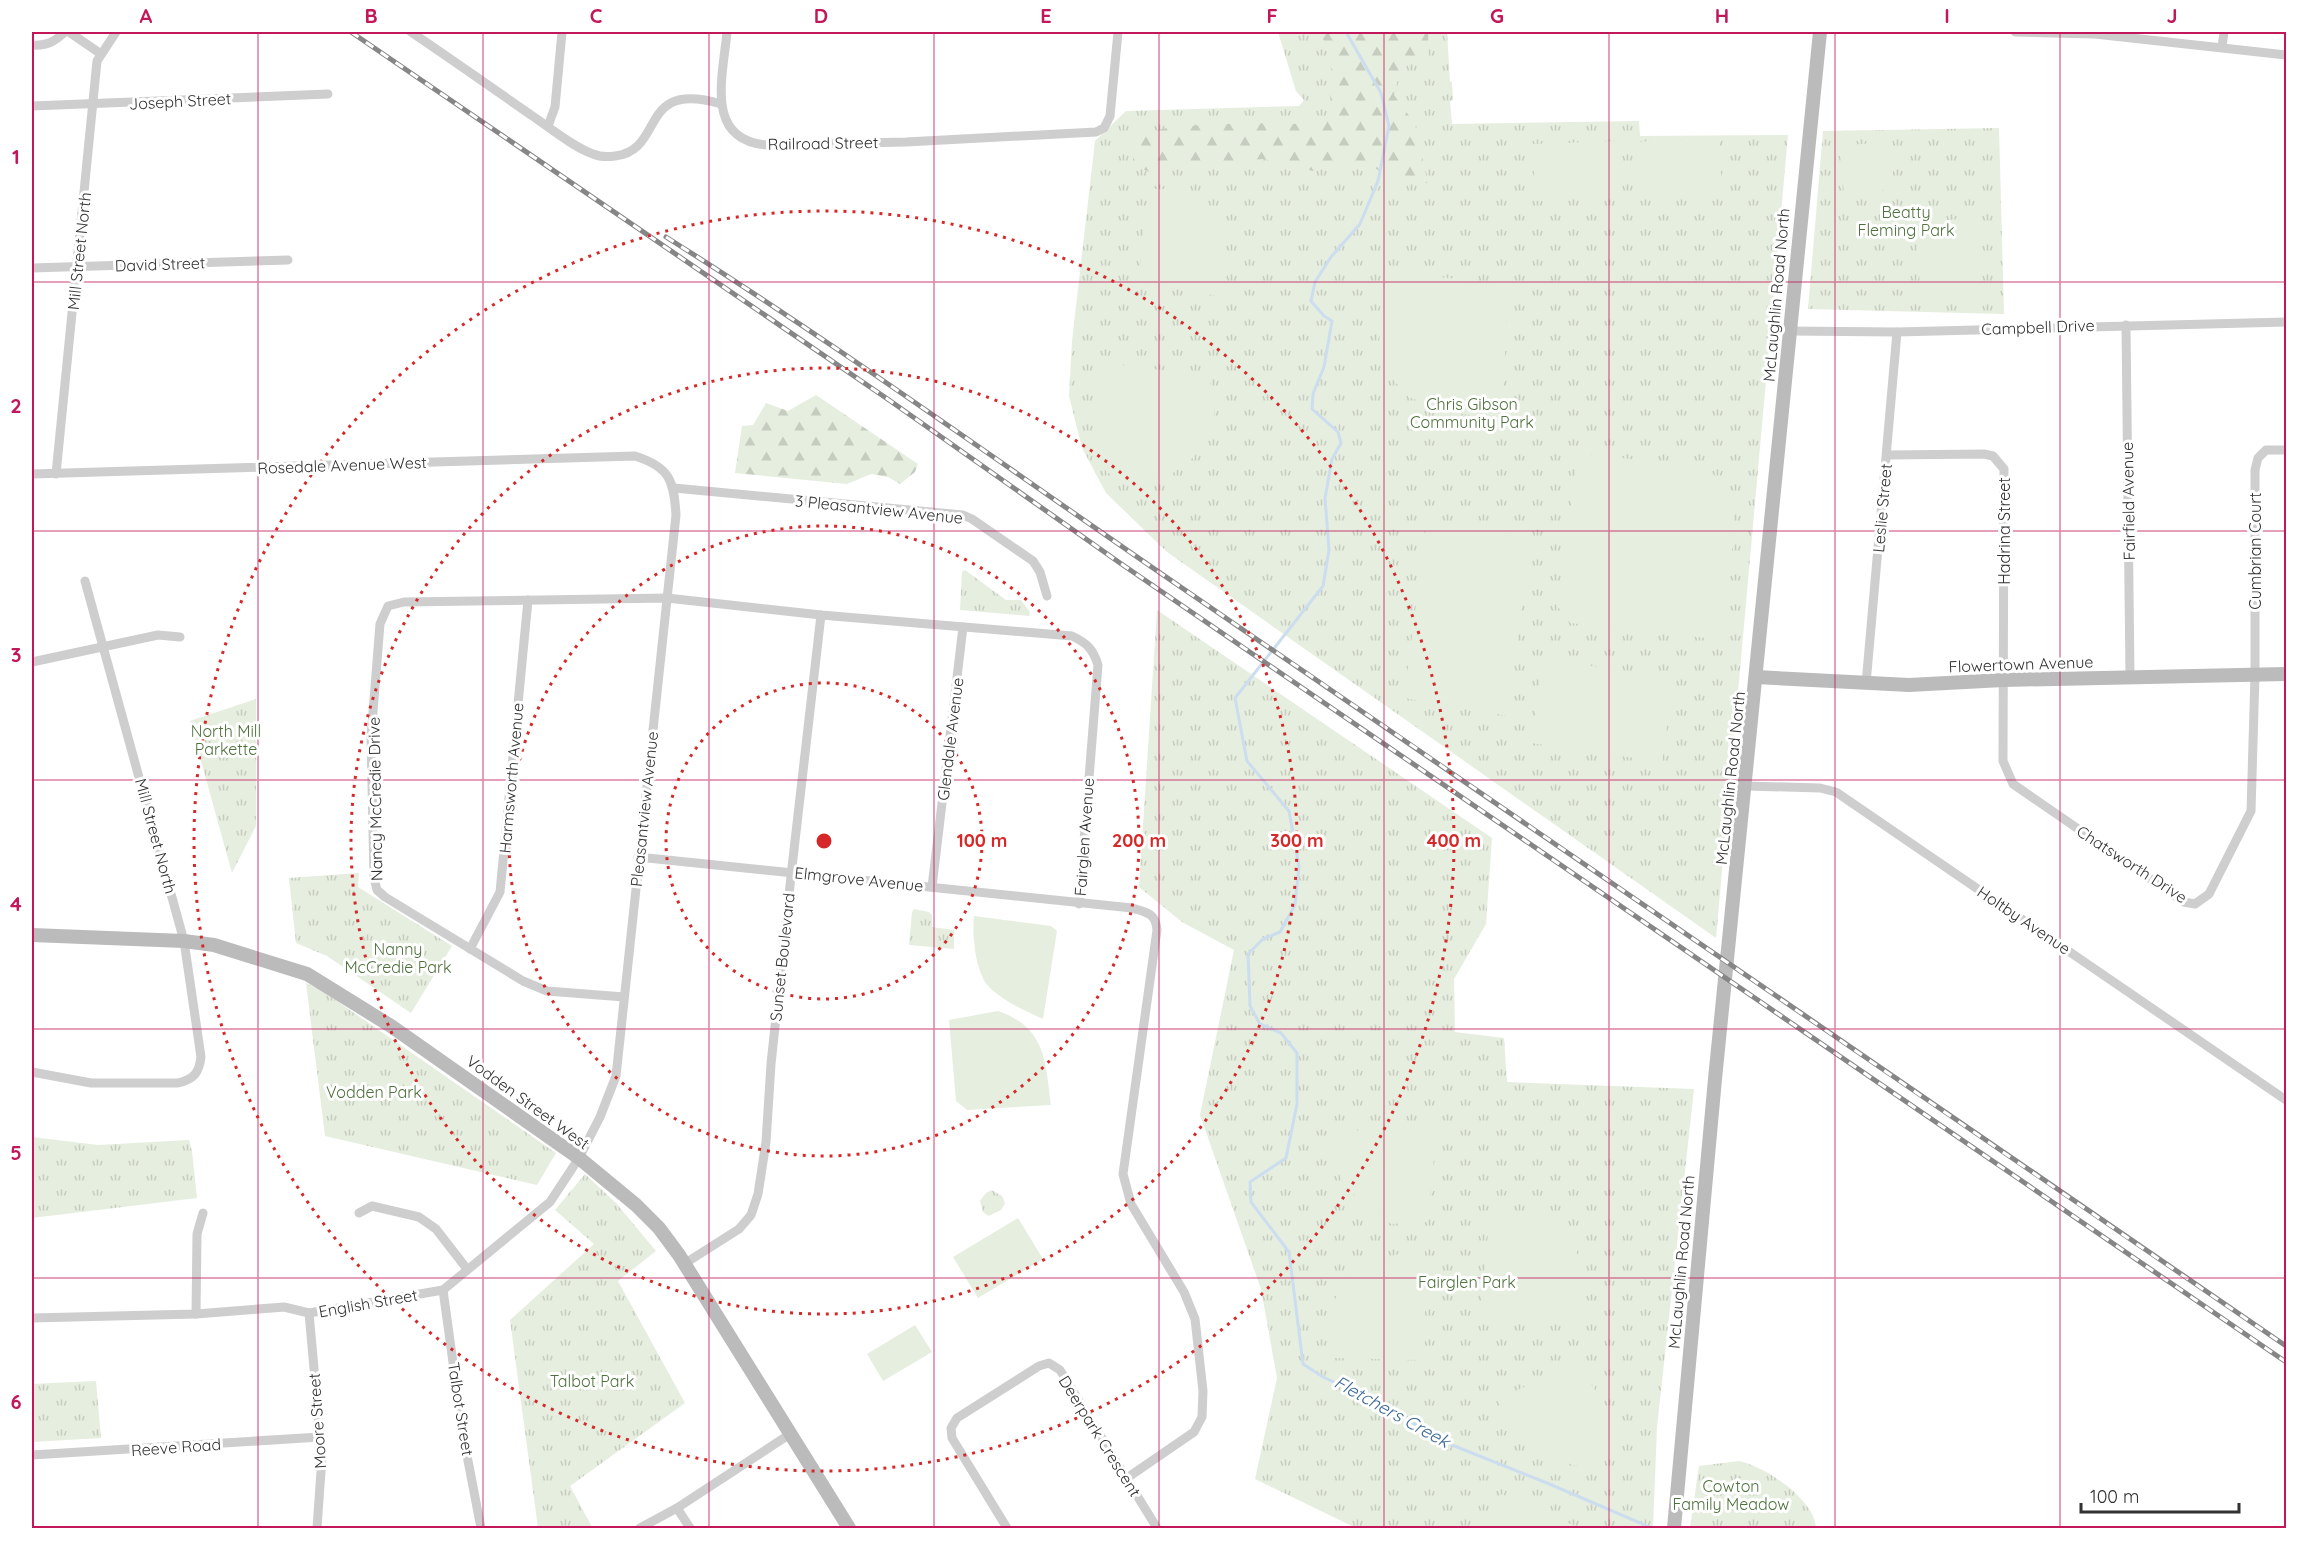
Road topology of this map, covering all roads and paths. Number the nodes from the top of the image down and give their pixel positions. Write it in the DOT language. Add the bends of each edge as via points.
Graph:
graph roads {
  1 [pos="67,32"];
  2 [pos="116,32"];
  3 [pos="411,32"];
  4 [pos="562,32"];
  5 [pos="726,32"];
  6 [pos="1118,32"];
  7 [pos="1820,32"];
  8 [pos="2015,32"];
  9 [pos="2224,32"];
  10 [pos="2095,33"];
  11 [pos="32,45"];
  12 [pos="2222,47"];
  13 [pos="101,54"];
  14 [pos="2286,54"];
  15 [pos="328,94"];
  16 [pos="721,104"];
  17 [pos="93,105"];
  18 [pos="32,106"];
  19 [pos="548,126"];
  20 [pos="288,260"];
  21 [pos="78,266"];
  22 [pos="32,268"];
  23 [pos="2286,322"];
  24 [pos="2126,325"];
  25 [pos="1789,331"];
  26 [pos="1897,332"];
  27 [pos="2286,450"];
  28 [pos="1887,455"];
  29 [pos="32,474"];
  30 [pos="56,474"];
  31 [pos="674,488"];
  32 [pos="85,581"];
  33 [pos="1047,596"];
  34 [pos="667,598"];
  35 [pos="528,600"];
  36 [pos="821,615"];
  37 [pos="963,627"];
  38 [pos="180,637"];
  39 [pos="105,648"];
  40 [pos="32,662"];
  41 [pos="2255,675"];
  42 [pos="2286,675"];
  43 [pos="1756,677"];
  44 [pos="2130,677"];
  45 [pos="2003,680"];
  46 [pos="1866,684"];
  47 [pos="1746,786"];
  48 [pos="638,856"];
  49 [pos="792,872"];
  50 [pos="932,887"];
  51 [pos="1079,904"];
  52 [pos="32,935"];
  53 [pos="184,941"];
  54 [pos="470,949"];
  55 [pos="624,997"];
  56 [pos="32,1072"];
  57 [pos="2286,1100"];
  58 [pos="579,1158"];
  59 [pos="359,1213"];
  60 [pos="203,1214"];
  61 [pos="684,1264"];
  62 [pos="467,1269"];
  63 [pos="443,1290"];
  64 [pos="309,1313"];
  65 [pos="196,1314"];
  66 [pos="32,1318"];
  67 [pos="790,1434"];
  68 [pos="320,1437"];
  69 [pos="32,1455"];
  70 [pos="1126,1478"];
  71 [pos="677,1508"];
  72 [pos="317,1528"];
  73 [pos="481,1528"];
  74 [pos="640,1528"];
  75 [pos="690,1528"];
  76 [pos="849,1528"];
  77 [pos="1007,1528"];
  78 [pos="1157,1528"];
  79 [pos="1674,1528"];
  1 -- 11 [label="street" via="53,42"];
  1 -- 13 [label="street"];
  2 -- 13 [label="street, Mill Street North"];
  3 -- 19 [label="street"];
  4 -- 19 [label="street" via="555,107"];
  5 -- 16 [label="street"];
  6 -- 16 [label="street, Railroad Street" via="1110,116 1104,128 1096,132 906,142 751,144 725,122"];
  7 -- 25 [label="street, McLaughlin Road North"];
  8 -- 10 [label="street"];
  9 -- 12 [label="street"];
  10 -- 12 [label="street"];
  12 -- 14 [label="street"];
  13 -- 17 [label="street, Mill Street North"];
  15 -- 17 [label="street, Joseph Street"];
  16 -- 19 [label="street" via="702,98 672,103 656,116 638,147 617,156 589,153"];
  17 -- 18 [label="street, Joseph Street"];
  17 -- 21 [label="street, Mill Street North"];
  20 -- 21 [label="street, David Street"];
  21 -- 22 [label="street, David Street"];
  21 -- 30 [label="street, Mill Street North"];
  23 -- 24 [label="street, Campbell Drive"];
  24 -- 26 [label="street, Campbell Drive"];
  24 -- 44 [label="street, Fairfield Avenue"];
  25 -- 26 [label="street, Campbell Drive"];
  25 -- 43 [label="street, McLaughlin Road North"];
  26 -- 28 [label="street, Leslie Street"];
  27 -- 41 [label="street, Cumbrian Court" via="2266,450 2258,458 2255,470"];
  28 -- 45 [label="street, Hadrina Street" via="1984,454 1993,456 2004,469"];
  28 -- 46 [label="street, Leslie Street"];
  29 -- 30 [label="street, Rosedale Avenue West"];
  30 -- 31 [label="street, Rosedale Avenue West" via="635,456 652,461"];
  31 -- 33 [label="street, 3 Pleasantview Avenue" via="963,516 1033,561"];
  31 -- 34 [label="street, Pleasantview Avenue" via="676,515"];
  32 -- 39 [label="street, Mill Street North"];
  34 -- 35 [label="street, Nancy McCredie Drive"];
  34 -- 36 [label="street, Fairglen Avenue"];
  34 -- 48 [label="street, Pleasantview Avenue"];
  35 -- 54 [label="street, Harmsworth Avenue" via="500,892"];
  35 -- 54 [label="street, Nancy McCredie Drive" via="404,602 388,606 380,624 371,736 377,890"];
  36 -- 37 [label="street, Fairglen Avenue"];
  36 -- 49 [label="street, Sunset Boulevard"];
  37 -- 50 [label="street, Glendale Avenue"];
  37 -- 51 [label="street, Fairglen Avenue" via="1072,636 1093,651 1098,665"];
  38 -- 39 [label="street" via="158,635"];
  39 -- 40 [label="street"];
  39 -- 53 [label="street, Mill Street North"];
  41 -- 42 [label="street, Flowertown Avenue"];
  41 -- 44 [label="street, Flowertown Avenue"];
  41 -- 45 [label="street, Chatsworth Drive" via="2251,811 2209,894 2195,904 2184,902 2013,784 2003,762"];
  43 -- 46 [label="street, Flowertown Avenue"];
  43 -- 47 [label="street, McLaughlin Road North"];
  44 -- 45 [label="street, Flowertown Avenue"];
  45 -- 46 [label="street, Flowertown Avenue"];
  47 -- 57 [label="street, Holtby Avenue" via="1836,792"];
  47 -- 79 [label="street, McLaughlin Road North"];
  48 -- 49 [label="street, Elmgrove Avenue"];
  48 -- 55 [label="street, Pleasantview Avenue"];
  49 -- 50 [label="street, Elmgrove Avenue"];
  49 -- 61 [label="street, Sunset Boulevard" via="758,1194 751,1215 739,1228"];
  50 -- 51 [label="street, Elmgrove Avenue"];
  51 -- 70 [label="street, Fairglen Avenue" via="1132,908 1150,912 1156,921 1124,1174 1131,1204 1184,1292 1195,1319 1203,1390 1202,1417 1194,1432"];
  52 -- 53 [label="street, Vodden Street West"];
  53 -- 56 [label="street, Mill Street North" via="201,1057 200,1070 191,1080 91,1083"];
  53 -- 58 [label="street, Vodden Street West" via="214,945 307,974 391,1026"];
  54 -- 55 [label="street, Nancy McCredie Drive" via="523,981 547,990"];
  55 -- 58 [label="street, Pleasantview Avenue" via="616,1076"];
  58 -- 61 [label="street, Vodden Street West" via="644,1212"];
  58 -- 62 [label="street" via="545,1207"];
  59 -- 62 [label="street" via="372,1206 419,1217 436,1229"];
  60 -- 65 [label="street" via="197,1234"];
  61 -- 67 [label="street, Vodden Street West"];
  62 -- 63 [label="street"];
  63 -- 64 [label="street, English Street"];
  63 -- 73 [label="street, Talbot Street" via="463,1435"];
  64 -- 65 [label="street, English Street" via="284,1307"];
  64 -- 68 [label="street, Moore Street"];
  65 -- 66 [label="street, English Street"];
  67 -- 71 [label="street"];
  67 -- 76 [label="street, Vodden Street West"];
  68 -- 69 [label="street, Reeve Road"];
  68 -- 72 [label="street, Moore Street"];
  70 -- 77 [label="street, Deerpark Crescent" via="1060,1370 1049,1363 1039,1366 957,1418 951,1428 952,1438"];
  70 -- 78 [label="street, Deerpark Crescent"];
  71 -- 74 [label="street"];
  71 -- 75 [label="street"];
}
